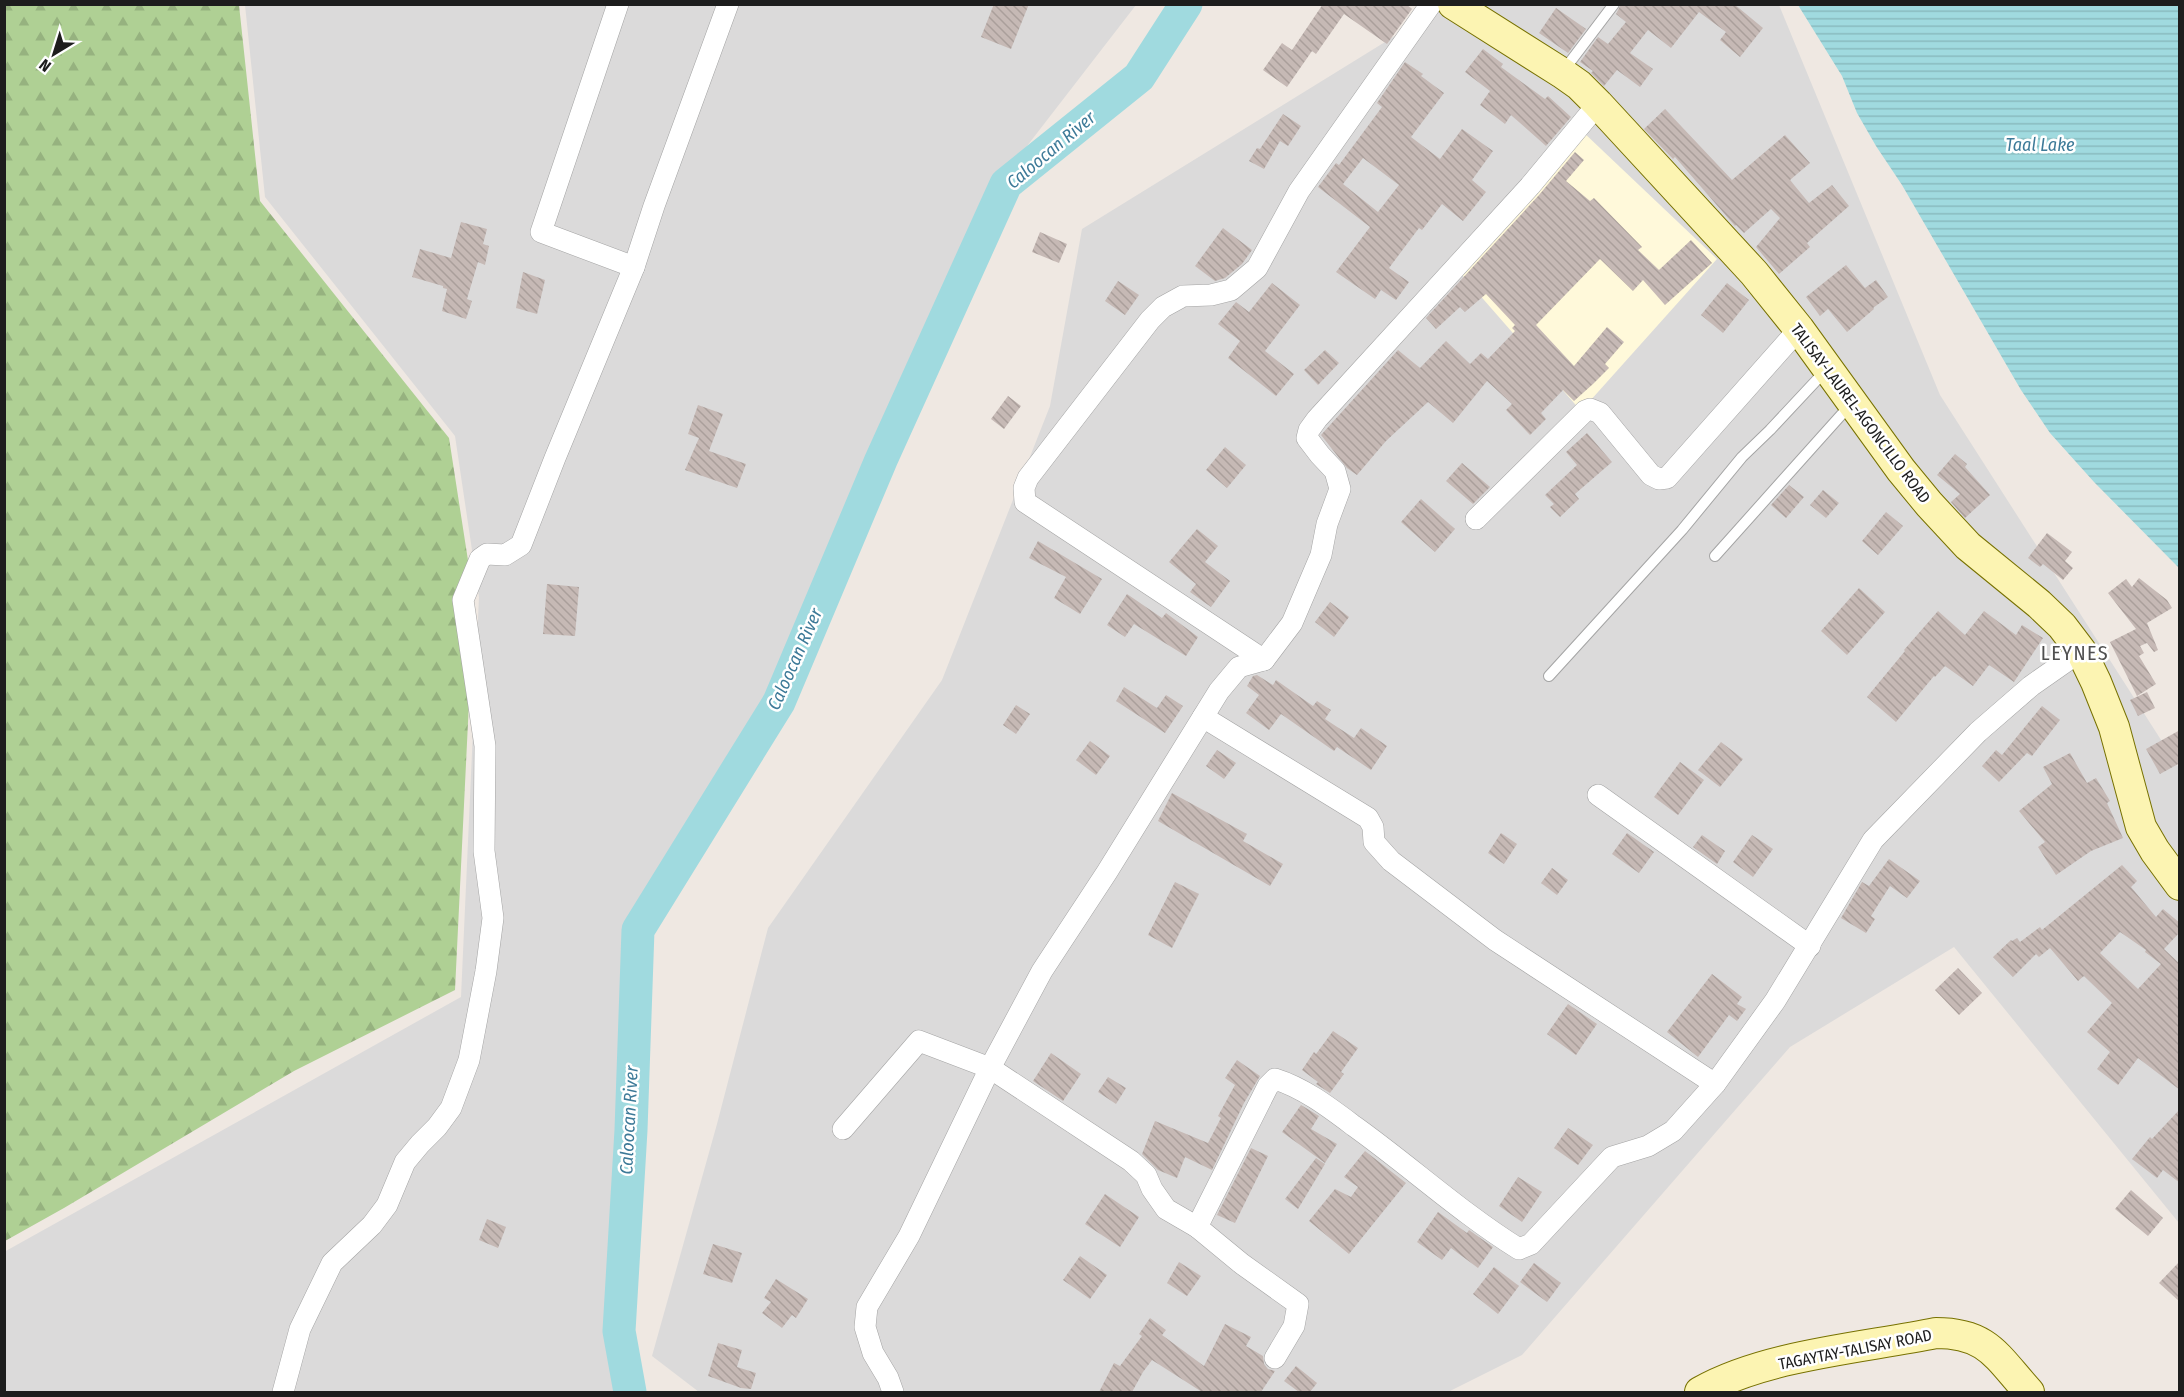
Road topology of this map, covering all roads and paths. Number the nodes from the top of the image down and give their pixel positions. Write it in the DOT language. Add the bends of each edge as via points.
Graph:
graph roads {
  1 [pos="618,4"];
  2 [pos="728,4"];
  3 [pos="1431,4"];
  4 [pos="1453,4"];
  5 [pos="1614,4"];
  6 [pos="1562,73"];
  7 [pos="1598,104"];
  8 [pos="634,267"];
  9 [pos="1799,329"];
  10 [pos="1827,369"];
  11 [pos="1852,403"];
  12 [pos="1476,519"];
  13 [pos="1715,556"];
  14 [pos="2081,651"];
  15 [pos="1264,660"];
  16 [pos="1549,676"];
  17 [pos="1203,717"];
  18 [pos="1598,795"];
  19 [pos="2180,885"];
  20 [pos="1810,946"];
  21 [pos="990,1068"];
  22 [pos="1715,1084"];
  23 [pos="843,1129"];
  24 [pos="1197,1227"];
  25 [pos="1275,1358"];
  26 [pos="283,1392"];
  27 [pos="893,1392"];
  28 [pos="1700,1392"];
  29 [pos="2029,1392"];
  1 -- 8 [label="street" via="541,232"];
  2 -- 8 [label="street"];
  3 -- 15 [label="street" via="1299,191 1257,267 1232,290 1183,296 1163,307 1051,447 1024,489 1025,502"];
  4 -- 6 [label="main road, TALISAY-LAUREL-AGONCILLO ROAD"];
  5 -- 6 [label="lane"];
  6 -- 7 [label="main road, TALISAY-LAUREL-AGONCILLO ROAD"];
  7 -- 9 [label="main road, TALISAY-LAUREL-AGONCILLO ROAD" via="1754,273"];
  7 -- 15 [label="street" via="1530,186 1309,430 1307,438 1335,471 1340,489 1316,572 1292,623"];
  8 -- 26 [label="street" via="521,545 505,555 487,554 480,559 463,600 485,746 484,851 493,918 469,1060 450,1108 405,1162 387,1205 332,1263 300,1329"];
  9 -- 10 [label="main road, TALISAY-LAUREL-AGONCILLO ROAD"];
  9 -- 12 [label="street" via="1666,478 1651,475 1600,413 1590,409"];
  10 -- 11 [label="main road, TALISAY-LAUREL-AGONCILLO ROAD"];
  10 -- 16 [label="lane" via="1742,457 1682,530"];
  11 -- 13 [label="lane"];
  11 -- 14 [label="main road, TALISAY-LAUREL-AGONCILLO ROAD" via="1929,504 1968,546 2062,626"];
  14 -- 19 [label="main road, TALISAY-LAUREL-AGONCILLO ROAD" via="2114,727 2141,827"];
  14 -- 20 [label="street" via="2031,686 1978,732 1873,840"];
  15 -- 17 [label="street" via="1239,667"];
  17 -- 21 [label="street" via="1042,971"];
  17 -- 22 [label="street" via="1368,818 1374,842 1391,861 1495,940"];
  18 -- 20 [label="street"];
  20 -- 22 [label="street" via="1776,1001"];
  21 -- 23 [label="street" via="919,1041"];
  21 -- 24 [label="street" via="1131,1161 1146,1175 1166,1209"];
  21 -- 27 [label="street" via="909,1236 867,1307 867,1335"];
  22 -- 24 [label="street" via="1673,1131 1648,1146 1612,1157 1531,1244 1519,1249 1330,1109 1287,1082 1275,1079"];
  24 -- 25 [label="street" via="1298,1304 1294,1326"];
  28 -- 29 [label="main road, TAGAYTAY-TALISAY ROAD" via="1736,1376 1799,1358 1953,1333 1983,1343"];
}
